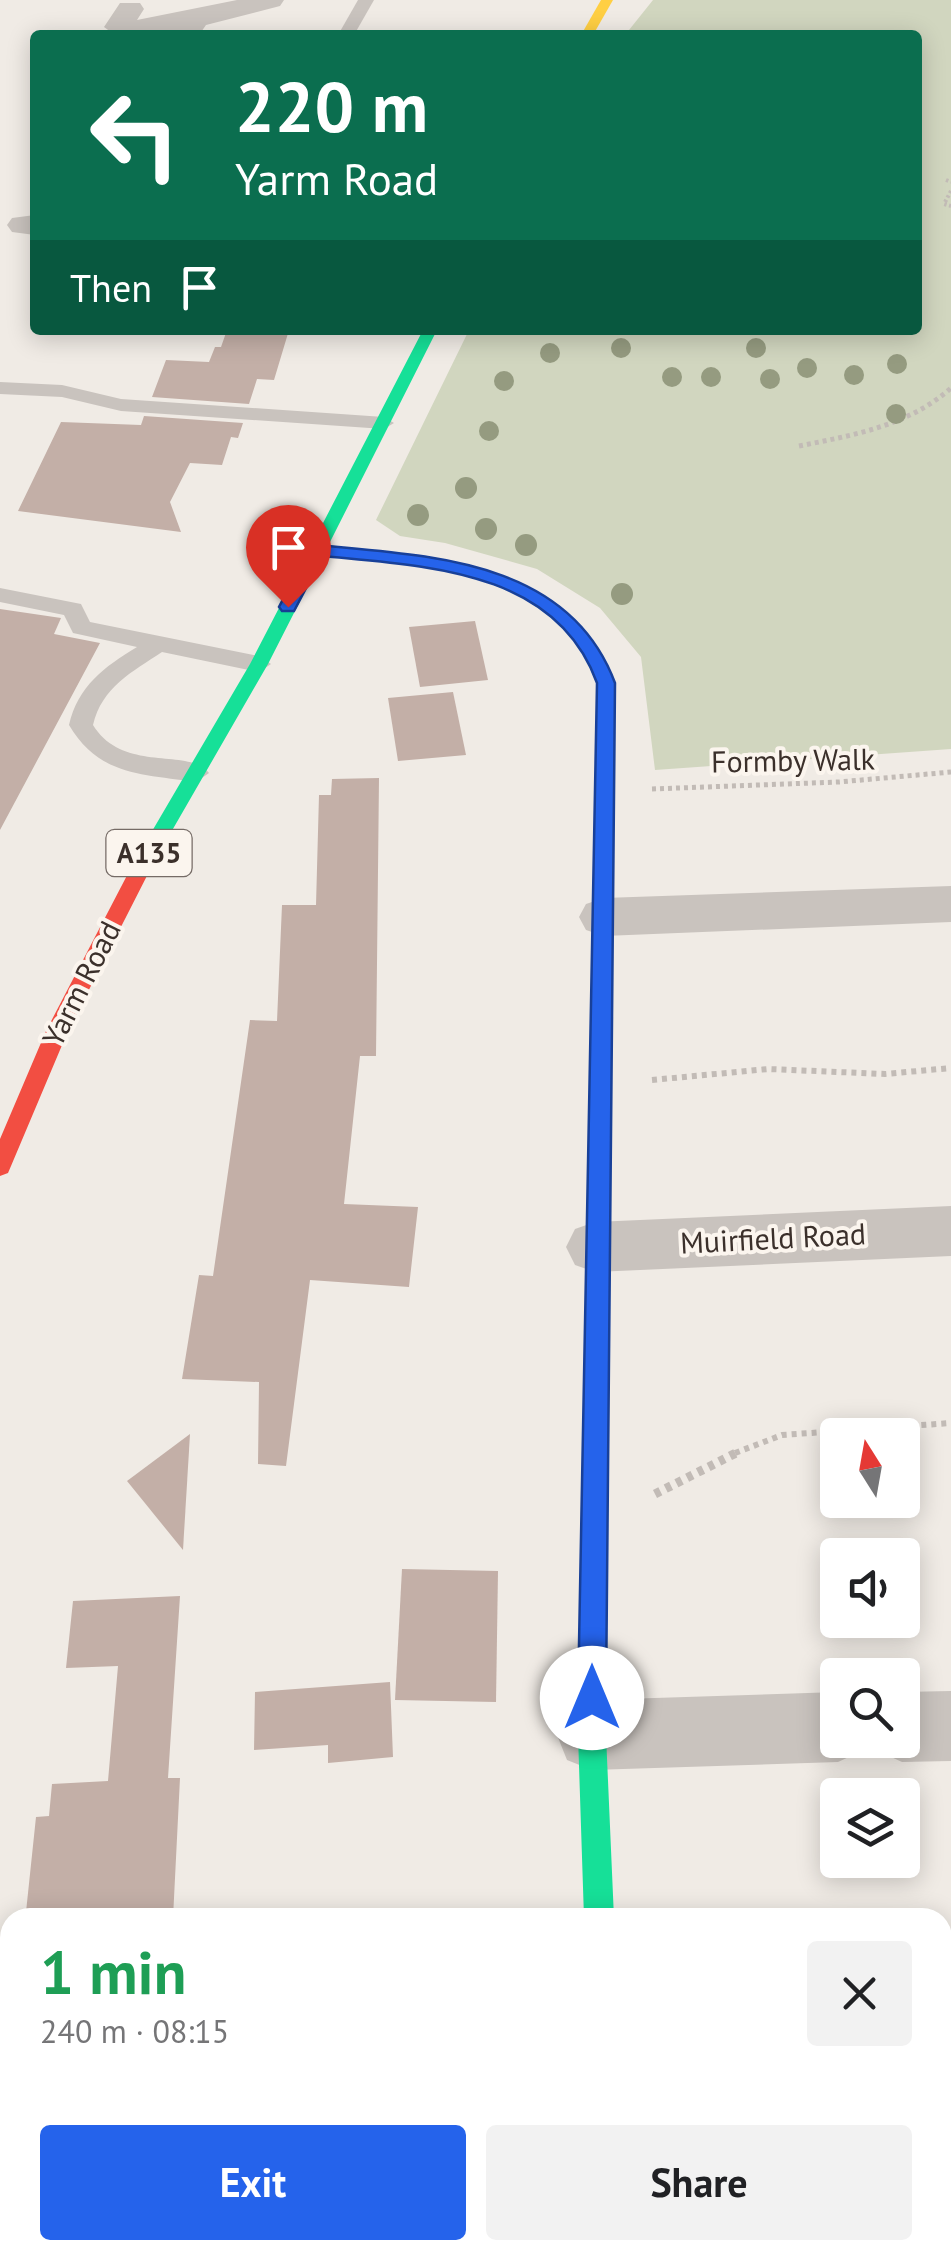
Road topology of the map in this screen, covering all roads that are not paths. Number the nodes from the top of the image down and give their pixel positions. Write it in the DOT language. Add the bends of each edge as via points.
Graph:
graph roads {
  1 [pos="270,0"];
  2 [pos="366,0"];
  3 [pos="607,0"];
  4 [pos="130,9"];
  5 [pos="191,27"];
  6 [pos="349,30"];
  7 [pos="590,30"];
  8 [pos="428,335"];
  9 [pos="0,388"];
  10 [pos="384,422"];
  11 [pos="318,550"];
  12 [pos="0,595"];
  13 [pos="158,644"];
  14 [pos="259,664"];
  15 [pos="196,773"];
  16 [pos="951,904"];
  17 [pos="604,917"];
  18 [pos="3,1149"];
  19 [pos="951,1231"];
  20 [pos="596,1247"];
  21 [pos="951,1726"];
  22 [pos="920,1727"];
  23 [pos="820,1729"];
  24 [pos="592,1735"];
  25 [pos="599,1908"];
  1 -- 5 [label="street"];
  2 -- 6 [label="lane"];
  3 -- 7 [label="street"];
  4 -- 5 [label="street" via="118,27"];
  8 -- 10 [label="street, Yarm Road / A135"];
  9 -- 10 [label="lane" via="121,405"];
  10 -- 11 [label="street, Yarm Road / A135"];
  11 -- 14 [label="street, Yarm Road / A135"];
  11 -- 17 [label="street" via="441,562 496,578 540,599 595,654 607,710"];
  12 -- 13 [label="lane" via="73,610 81,628"];
  13 -- 14 [label="lane"];
  13 -- 15 [label="lane" via="94,688 81,725 99,752"];
  14 -- 15 [label="street, Yarm Road / A135"];
  15 -- 18 [label="street, Yarm Road / A135" via="136,876"];
  16 -- 17 [label="street"];
  17 -- 20 [label="street"];
  19 -- 20 [label="street, Muirfield Road"];
  20 -- 24 [label="street"];
  21 -- 22 [label="street"];
  23 -- 24 [label="street"];
  24 -- 25 [label="street"];
}
